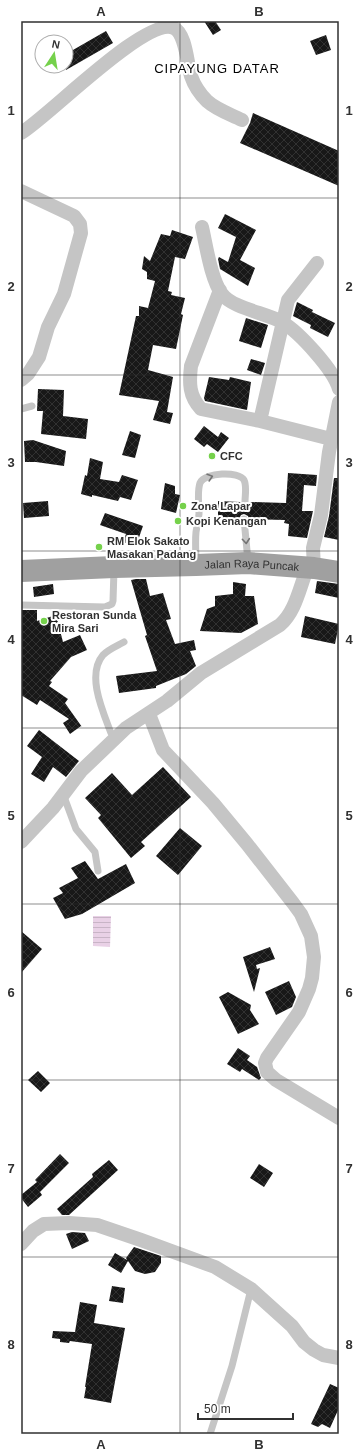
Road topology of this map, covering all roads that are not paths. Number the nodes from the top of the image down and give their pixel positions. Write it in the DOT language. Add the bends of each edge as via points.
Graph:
graph roads {
  1 [pos="242,120"];
  2 [pos="21,132"];
  3 [pos="21,191"];
  4 [pos="202,226"];
  5 [pos="317,263"];
  6 [pos="220,290"];
  7 [pos="282,322"];
  8 [pos="21,380"];
  9 [pos="338,385"];
  10 [pos="339,402"];
  11 [pos="32,406"];
  12 [pos="21,409"];
  13 [pos="260,420"];
  14 [pos="331,439"];
  15 [pos="245,502"];
  16 [pos="244,519"];
  17 [pos="248,563"];
  18 [pos="196,565"];
  19 [pos="114,567"];
  20 [pos="314,568"];
  21 [pos="21,571"];
  22 [pos="339,572"];
  23 [pos="21,605"];
  24 [pos="124,642"];
  25 [pos="149,714"];
  26 [pos="117,736"];
  27 [pos="63,794"];
  28 [pos="21,842"];
  29 [pos="98,871"];
  30 [pos="338,1115"];
  31 [pos="21,1244"];
  32 [pos="251,1289"];
  33 [pos="339,1358"];
  34 [pos="210,1434"];
  1 -- 2 [label="street" via="214,107 200,93 191,76 183,38 179,32 169,27 149,34 131,45 76,86 31,127"];
  3 -- 8 [label="street" via="74,216 80,224 81,233 64,294 48,327 39,357"];
  4 -- 6 [label="street" via="211,269"];
  5 -- 7 [label="street" via="288,300"];
  6 -- 7 [label="street" via="232,302"];
  6 -- 13 [label="street" via="191,366 189,384 192,397 201,409"];
  7 -- 9 [label="street" via="308,344"];
  7 -- 13 [label="street"];
  10 -- 14 [label="street"];
  11 -- 12 [label="lane"];
  13 -- 14 [label="street"];
  14 -- 20 [label="street" via="321,515 313,548"];
  18 -- 15 [label="lane, one-way" via="196,532 200,484 203,479 210,475 240,476 246,485"];
  16 -- 17 [label="lane, one-way"];
  17 -- 18 [label="highway, Jalan Raya Puncak"];
  17 -- 20 [label="highway, Jalan Raya Puncak"];
  18 -- 19 [label="highway, Jalan Raya Puncak"];
  19 -- 21 [label="highway, Jalan Raya Puncak"];
  19 -- 23 [label="lane" via="112,604"];
  20 -- 22 [label="highway, Jalan Raya Puncak"];
  20 -- 25 [label="street" via="306,572 293,608 284,621 201,673"];
  24 -- 26 [label="lane" via="103,656 96,672 97,693 103,712 110,733"];
  25 -- 26 [label="street"];
  25 -- 30 [label="street" via="164,750 213,803 301,914 311,936 314,957 312,978 299,1012 267,1058 265,1067 276,1080"];
  26 -- 27 [label="street" via="81,770"];
  27 -- 28 [label="street"];
  27 -- 29 [label="lane" via="76,829 96,852"];
  31 -- 32 [label="street" via="44,1224 97,1225 215,1266"];
  32 -- 33 [label="street" via="314,1350 323,1355"];
  32 -- 34 [label="lane" via="232,1366"];
}
